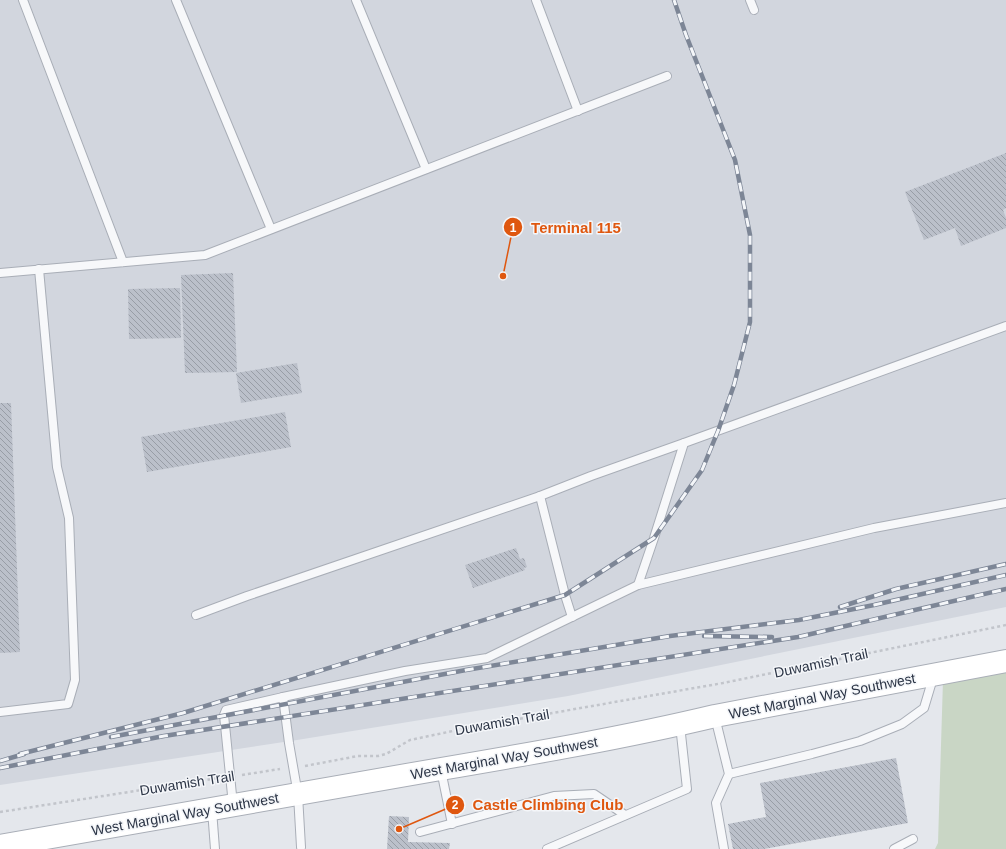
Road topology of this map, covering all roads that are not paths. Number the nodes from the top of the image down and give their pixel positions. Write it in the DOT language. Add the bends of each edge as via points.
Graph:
graph roads {
  1 [pos="23,0"];
  2 [pos="176,0"];
  3 [pos="356,0"];
  4 [pos="536,0"];
  5 [pos="750,0"];
  6 [pos="754,10"];
  7 [pos="667,76"];
  8 [pos="578,111"];
  9 [pos="426,169"];
  10 [pos="271,229"];
  11 [pos="123,262"];
  12 [pos="39,269"];
  13 [pos="0,273"];
  14 [pos="1006,326"];
  15 [pos="684,443"];
  16 [pos="540,496"];
  17 [pos="1006,503"];
  18 [pos="638,585"];
  19 [pos="196,615"];
  20 [pos="572,617"];
  21 [pos="1006,661"];
  22 [pos="933,675"];
  23 [pos="283,697"];
  24 [pos="0,712"];
  25 [pos="715,716"];
  26 [pos="680,724"];
  27 [pos="441,769"];
  28 [pos="729,774"];
  29 [pos="298,795"];
  30 [pos="222,808"];
  31 [pos="625,815"];
  32 [pos="452,824"];
  33 [pos="420,832"];
  34 [pos="913,839"];
  35 [pos="0,846"];
  36 [pos="301,847"];
  37 [pos="215,849"];
  38 [pos="546,849"];
  39 [pos="724,849"];
  40 [pos="894,849"];
  1 -- 11 [label="lane"];
  2 -- 10 [label="lane"];
  3 -- 9 [label="lane"];
  4 -- 8 [label="lane"];
  5 -- 6 [label="lane"];
  7 -- 8 [label="lane"];
  8 -- 9 [label="lane"];
  9 -- 10 [label="lane"];
  10 -- 11 [label="lane" via="205,255"];
  11 -- 12 [label="lane"];
  12 -- 13 [label="lane"];
  12 -- 24 [label="lane" via="57,467 69,518 75,680 68,704"];
  14 -- 15 [label="lane"];
  15 -- 16 [label="lane"];
  15 -- 18 [label="lane"];
  16 -- 19 [label="lane"];
  16 -- 20 [label="lane"];
  17 -- 18 [label="lane" via="874,528"];
  18 -- 20 [label="lane"];
  20 -- 23 [label="lane" via="487,658 405,671"];
  21 -- 22 [label="main road, West Marginal Way Southwest"];
  22 -- 25 [label="main road, West Marginal Way Southwest"];
  22 -- 28 [label="lane" via="924,708 902,724 854,743"];
  23 -- 29 [label="lane"];
  23 -- 30 [label="lane" via="226,710 224,715 230,777"];
  25 -- 26 [label="main road, West Marginal Way Southwest"];
  25 -- 28 [label="lane"];
  26 -- 27 [label="main road, West Marginal Way Southwest"];
  26 -- 31 [label="lane" via="687,789"];
  27 -- 29 [label="main road, West Marginal Way Southwest"];
  27 -- 32 [label="lane"];
  28 -- 39 [label="lane" via="716,803"];
  29 -- 30 [label="main road, West Marginal Way Southwest"];
  29 -- 36 [label="lane"];
  30 -- 35 [label="main road, West Marginal Way Southwest"];
  30 -- 37 [label="lane"];
  31 -- 32 [label="lane" via="594,794 554,796"];
  31 -- 38 [label="lane"];
  32 -- 33 [label="lane"];
  34 -- 40 [label="lane"];
}
